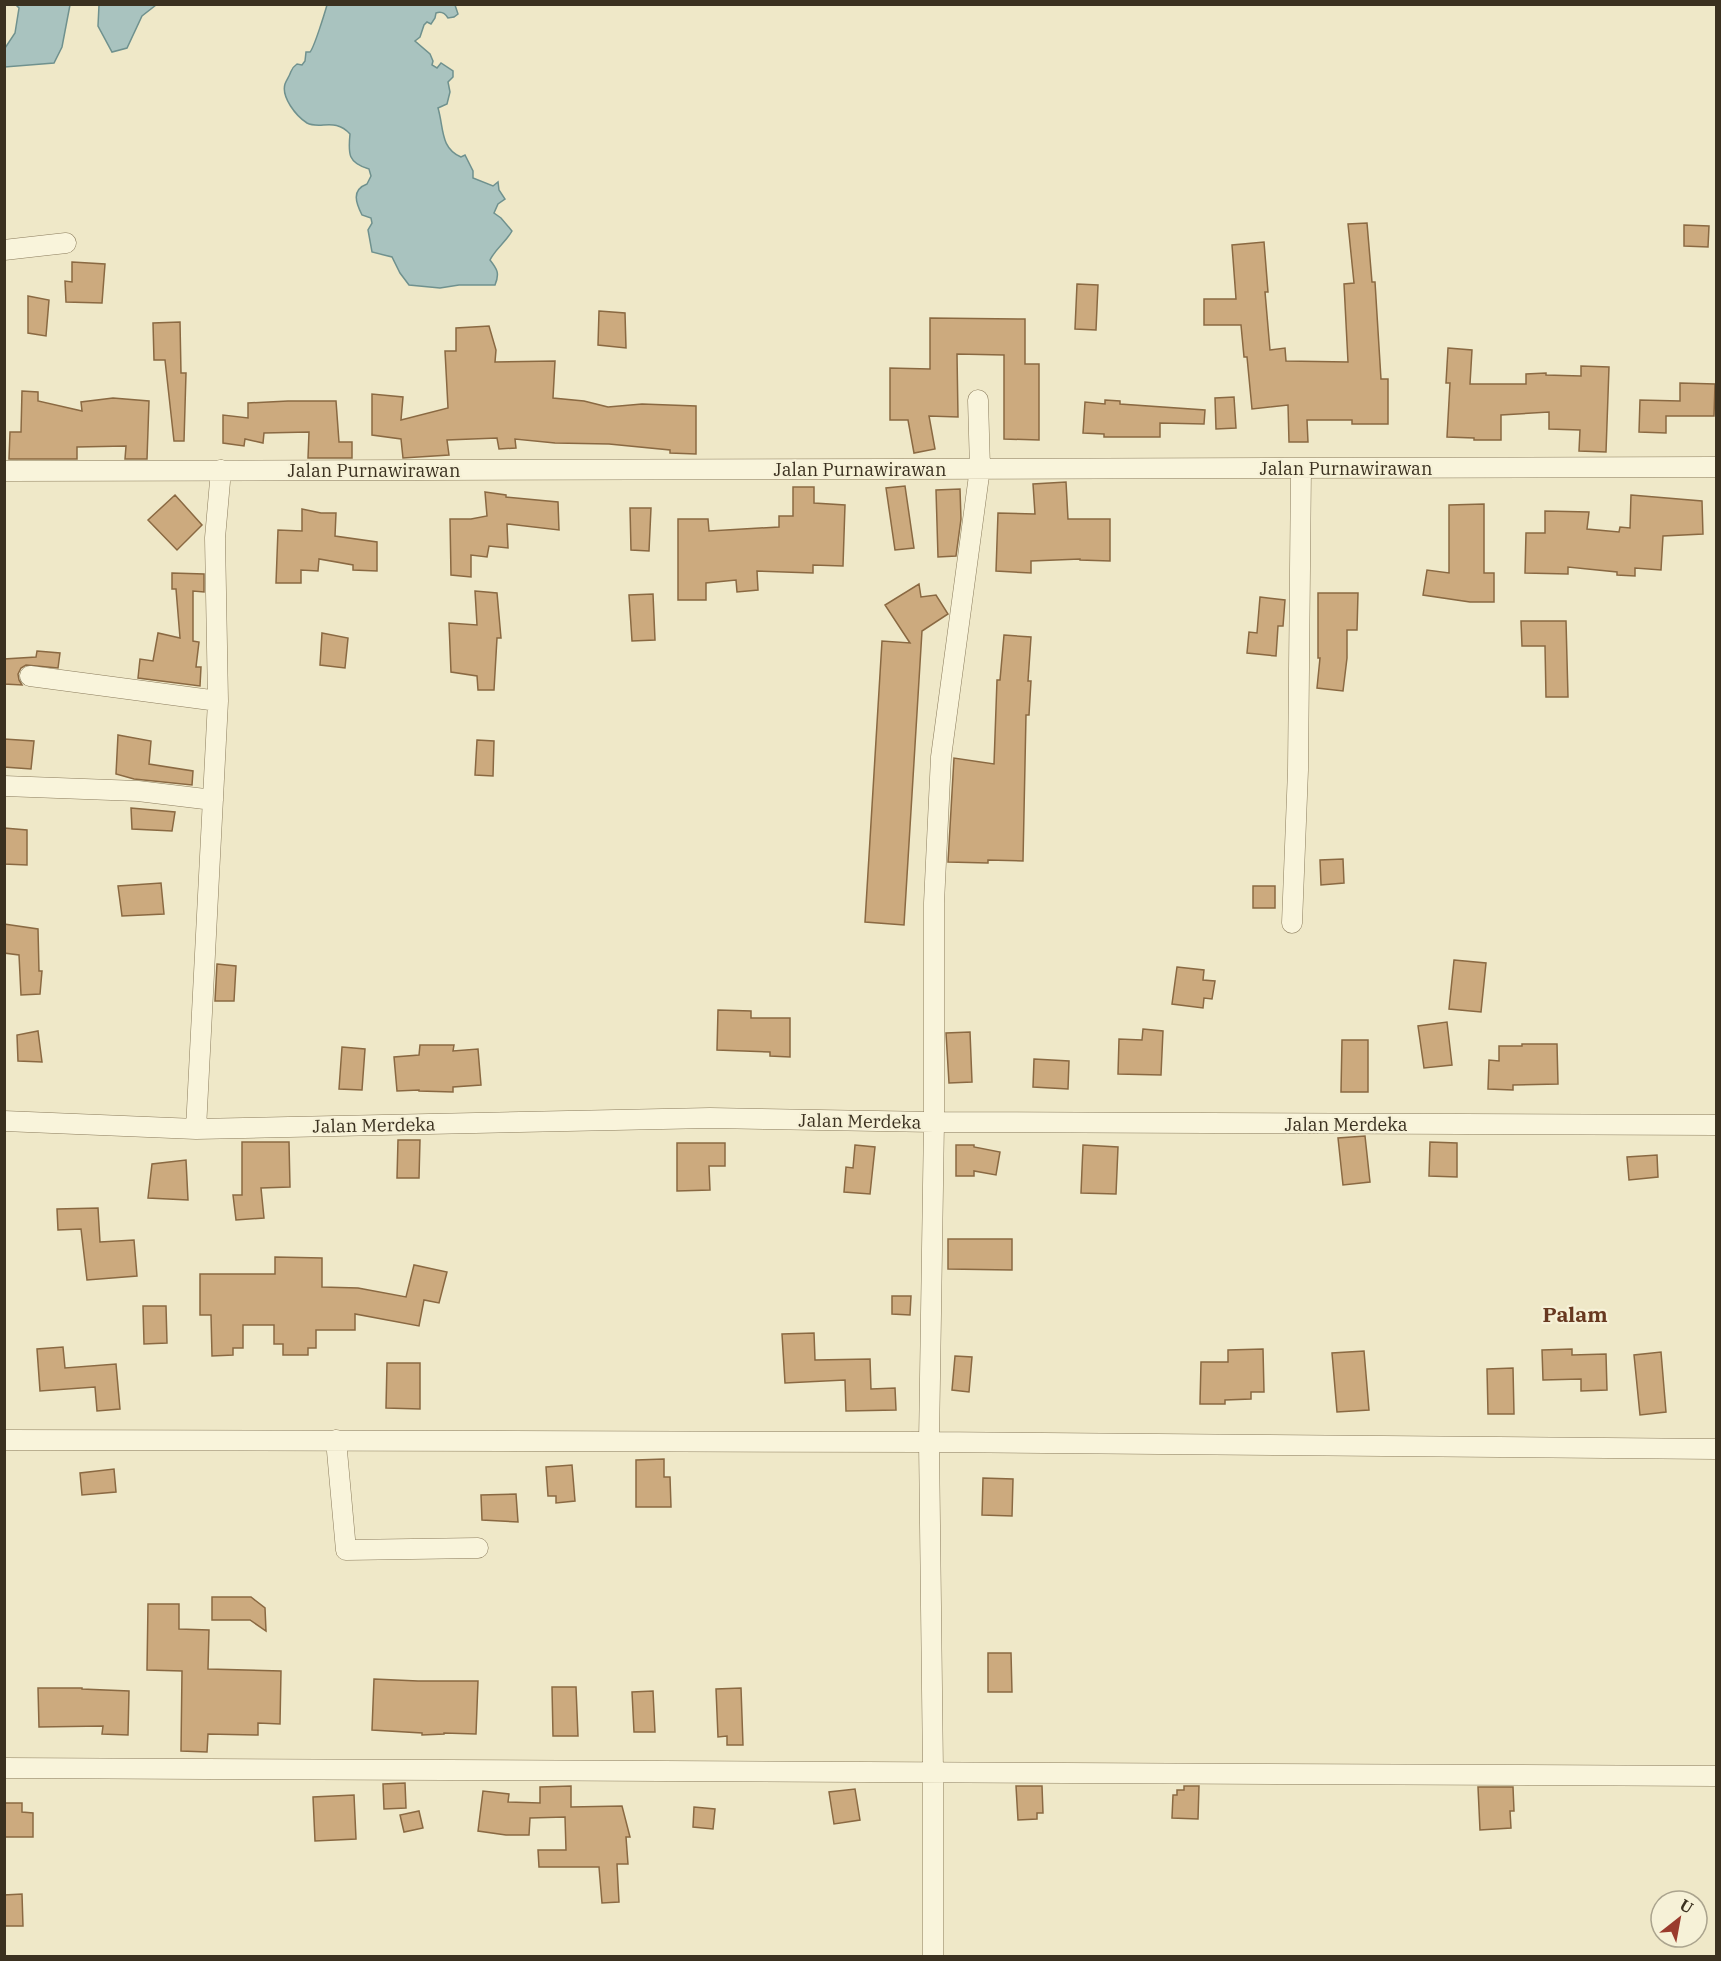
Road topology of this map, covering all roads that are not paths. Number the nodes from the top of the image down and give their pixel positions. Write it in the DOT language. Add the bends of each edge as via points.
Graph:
graph roads {
  1 [pos="66,243"];
  2 [pos="4,250"];
  3 [pos="978,400"];
  4 [pos="1716,467"];
  5 [pos="980,468"];
  6 [pos="1301,468"];
  7 [pos="221,470"];
  8 [pos="4,471"];
  9 [pos="30,676"];
  10 [pos="218,701"];
  11 [pos="4,786"];
  12 [pos="213,800"];
  13 [pos="1292,922"];
  14 [pos="4,1122"];
  15 [pos="934,1122"];
  16 [pos="1716,1125"];
  17 [pos="196,1129"];
  18 [pos="4,1440"];
  19 [pos="336,1440"];
  20 [pos="929,1442"];
  21 [pos="1716,1449"];
  22 [pos="478,1548"];
  23 [pos="4,1768"];
  24 [pos="933,1771"];
  25 [pos="1716,1776"];
  26 [pos="933,1956"];
  1 -- 2 [label="street"];
  3 -- 5 [label="street"];
  4 -- 6 [label="street, Jalan Purnawirawan"];
  5 -- 6 [label="street, Jalan Purnawirawan"];
  5 -- 7 [label="street, Jalan Purnawirawan"];
  5 -- 15 [label="street" via="941,757 934,903"];
  6 -- 13 [label="street"];
  7 -- 8 [label="street, Jalan Purnawirawan"];
  7 -- 10 [label="street" via="215,538"];
  9 -- 10 [label="street"];
  10 -- 12 [label="street"];
  11 -- 12 [label="street" via="138,791"];
  12 -- 17 [label="street"];
  14 -- 17 [label="street, Jalan Merdeka"];
  15 -- 16 [label="street, Jalan Merdeka"];
  15 -- 17 [label="street, Jalan Merdeka" via="710,1118"];
  15 -- 20 [label="street"];
  18 -- 19 [label="street"];
  19 -- 20 [label="street"];
  19 -- 22 [label="street" via="346,1550"];
  20 -- 21 [label="street"];
  20 -- 24 [label="street"];
  23 -- 24 [label="street"];
  24 -- 25 [label="street"];
  24 -- 26 [label="street"];
}
